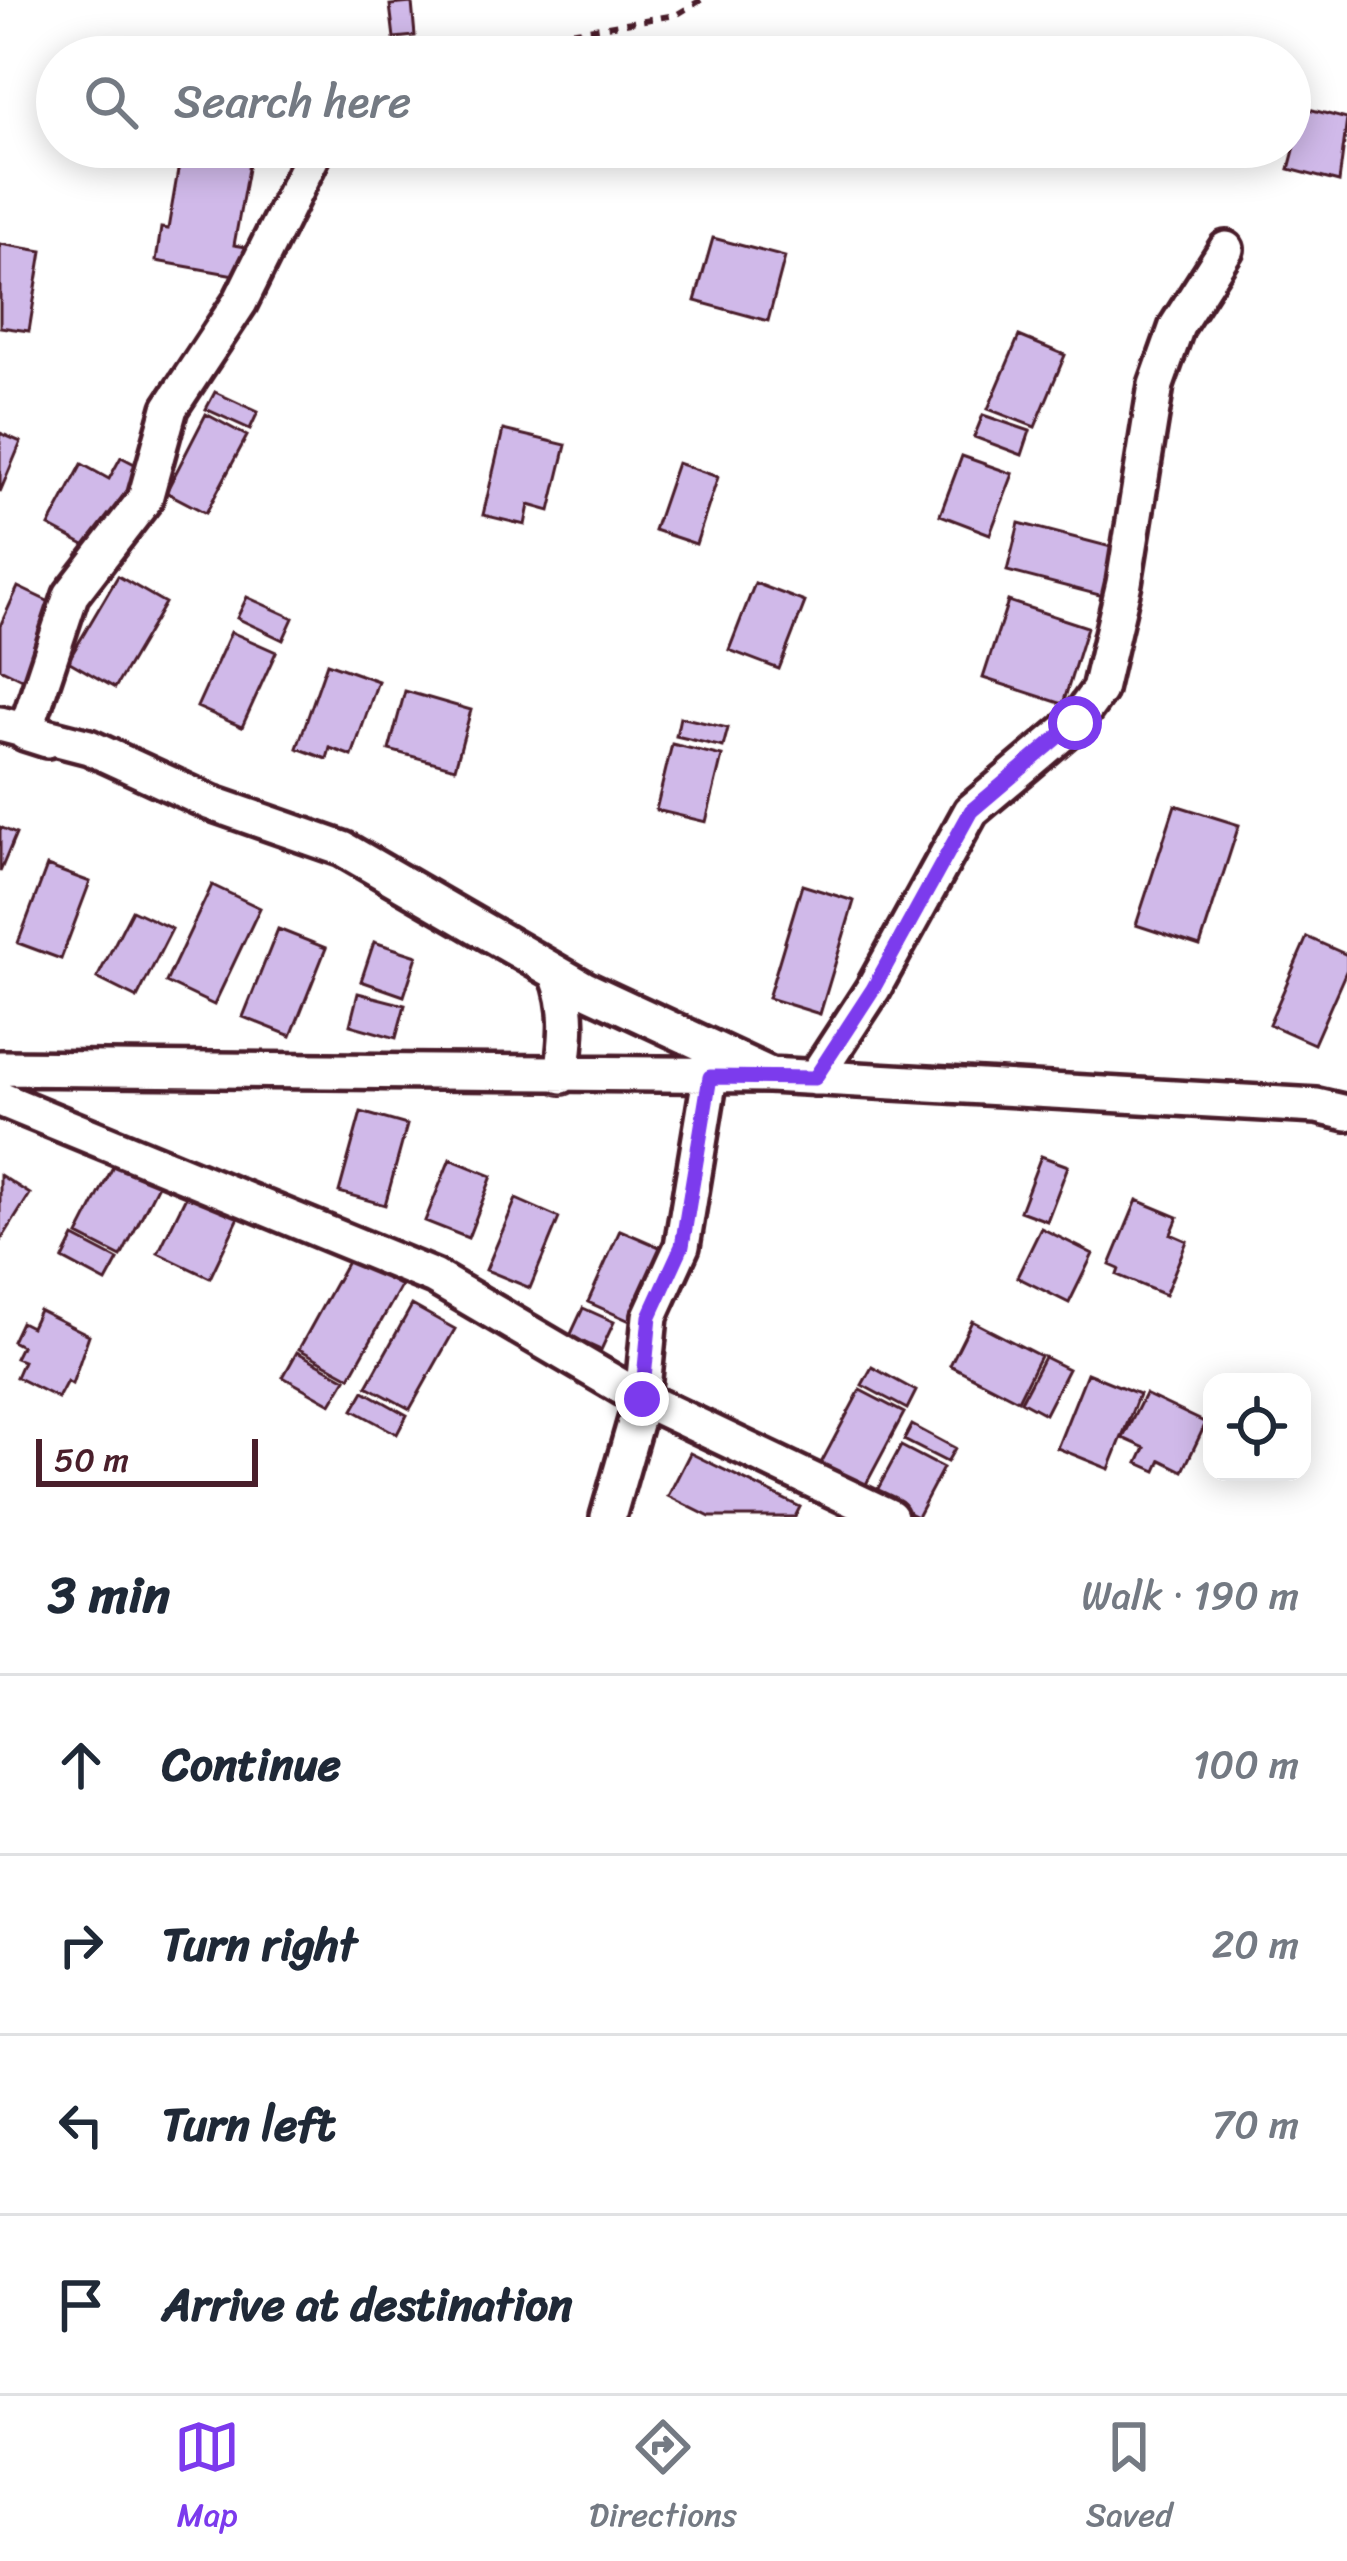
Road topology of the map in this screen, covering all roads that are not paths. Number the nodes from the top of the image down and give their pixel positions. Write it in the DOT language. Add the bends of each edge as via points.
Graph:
graph roads {
  1 [pos="307,168"];
  2 [pos="1226,249"];
  3 [pos="13,729"];
  4 [pos="557,974"];
  5 [pos="0,1068"];
  6 [pos="770,1075"];
  7 [pos="562,1076"];
  8 [pos="710,1077"];
  9 [pos="815,1078"];
  10 [pos="0,1099"];
  11 [pos="1347,1113"];
  12 [pos="642,1399"];
  13 [pos="608,1517"];
  14 [pos="890,1517"];
  1 -- 3 [label="street" via="240,302 170,408 145,499 71,595"];
  2 -- 9 [label="street" via="1177,326 1156,385 1099,690 1075,723 971,811"];
  3 -- 4 [label="street" via="89,747 211,803 343,848"];
  4 -- 6 [label="street"];
  4 -- 7 [label="street" via="567,998"];
  5 -- 7 [label="street"];
  6 -- 8 [label="street"];
  6 -- 9 [label="street"];
  7 -- 8 [label="street"];
  8 -- 12 [label="street" via="682,1246 650,1316"];
  9 -- 11 [label="street"];
  10 -- 12 [label="street" via="434,1277"];
  12 -- 13 [label="street"];
  12 -- 14 [label="street"];
}
